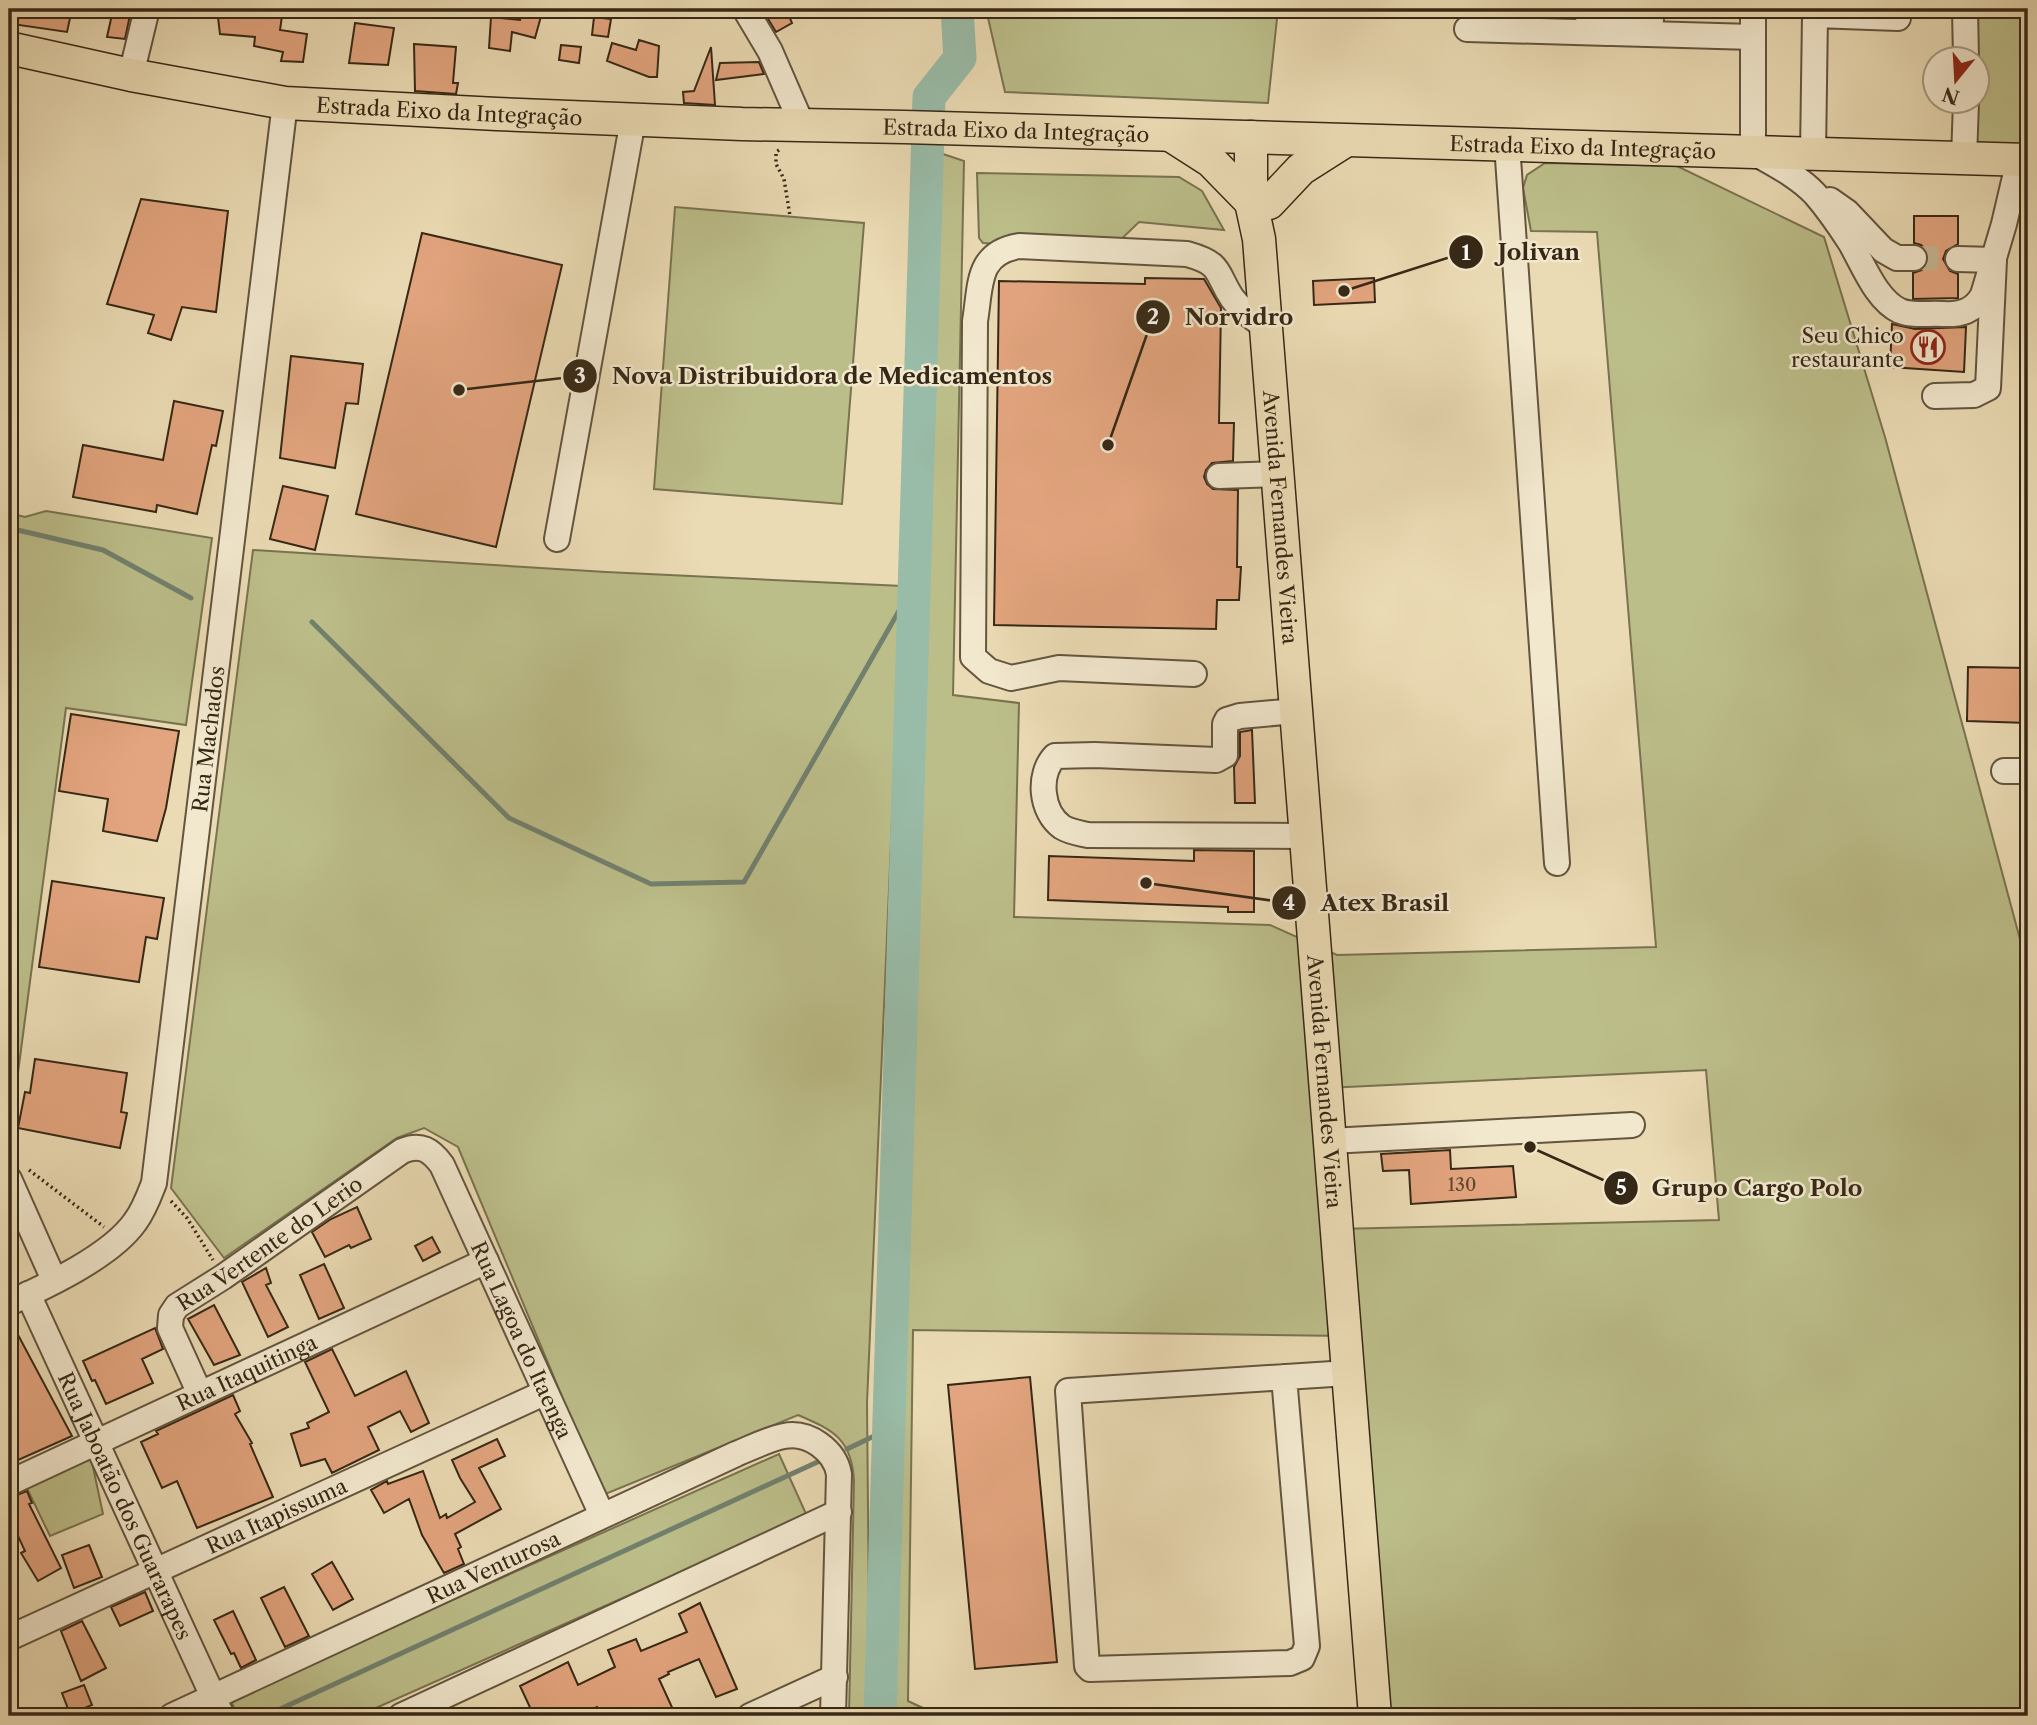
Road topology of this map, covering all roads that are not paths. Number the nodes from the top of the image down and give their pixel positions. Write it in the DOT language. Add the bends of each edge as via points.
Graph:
graph roads {
  1 [pos="147,9"];
  2 [pos="745,9"];
  3 [pos="1586,9"];
  4 [pos="1965,9"];
  5 [pos="1898,18"];
  6 [pos="1613,21"];
  7 [pos="1467,29"];
  8 [pos="1966,46"];
  9 [pos="9,48"];
  10 [pos="131,75"];
  11 [pos="285,103"];
  12 [pos="1966,116"];
  13 [pos="634,120"];
  14 [pos="803,127"];
  15 [pos="1170,135"];
  16 [pos="1261,137"];
  17 [pos="1345,141"];
  18 [pos="1507,144"];
  19 [pos="1753,152"];
  20 [pos="1964,158"];
  21 [pos="2024,160"];
  22 [pos="1804,165"];
  23 [pos="1260,203"];
  24 [pos="1914,258"];
  25 [pos="1958,259"];
  26 [pos="1994,260"];
  27 [pos="1266,327"];
  28 [pos="1935,396"];
  29 [pos="1278,474"];
  30 [pos="1219,476"];
  31 [pos="557,538"];
  32 [pos="1194,674"];
  33 [pos="1296,711"];
  34 [pos="1306,836"];
  35 [pos="1557,863"];
  36 [pos="1632,1125"];
  37 [pos="1330,1141"];
  38 [pos="442,1165"];
  39 [pos="14,1171"];
  40 [pos="486,1261"];
  41 [pos="54,1280"];
  42 [pos="18,1299"];
  43 [pos="1348,1373"];
  44 [pos="1284,1377"];
  45 [pos="544,1393"];
  46 [pos="200,1394"];
  47 [pos="96,1442"];
  48 [pos="9,1483"];
  49 [pos="839,1512"];
  50 [pos="602,1515"];
  51 [pos="155,1571"];
  52 [pos="9,1638"];
  53 [pos="835,1677"];
  54 [pos="218,1707"];
  55 [pos="172,1716"];
  56 [pos="401,1716"];
  57 [pos="750,1716"];
  58 [pos="834,1716"];
  59 [pos="1375,1716"];
  1 -- 10 [label="street"];
  2 -- 14 [label="street" via="770,51"];
  3 -- 6 [label="street" via="1589,21"];
  4 -- 8 [label="street"];
  5 -- 22 [label="street" via="1815,15"];
  6 -- 7 [label="street"];
  6 -- 19 [label="street" via="1753,27"];
  9 -- 10 [label="main road, Estrada Eixo da Integração"];
  10 -- 11 [label="main road, Estrada Eixo da Integração"];
  11 -- 13 [label="main road, Estrada Eixo da Integração"];
  11 -- 41 [label="street, Rua Machados" via="154,1182 144,1209 120,1239"];
  12 -- 20 [label="street"];
  13 -- 14 [label="main road, Estrada Eixo da Integração"];
  13 -- 31 [label="street"];
  14 -- 15 [label="main road, Estrada Eixo da Integração"];
  15 -- 16 [label="main road, Estrada Eixo da Integração"];
  15 -- 23 [label="main road" via="1211,161"];
  16 -- 17 [label="main road, Estrada Eixo da Integração"];
  16 -- 23 [label="main road, Avenida Fernandes Vieira"];
  17 -- 18 [label="main road, Estrada Eixo da Integração"];
  17 -- 23 [label="main road"];
  18 -- 19 [label="main road, Estrada Eixo da Integração"];
  18 -- 35 [label="street"];
  19 -- 22 [label="main road, Estrada Eixo da Integração"];
  20 -- 21 [label="main road, Estrada Eixo da Integração"];
  20 -- 22 [label="main road, Estrada Eixo da Integração"];
  21 -- 26 [label="street"];
  22 -- 24 [label="street" via="1883,250 1897,258"];
  22 -- 26 [label="street" via="1814,193 1883,297 1904,312 1968,311 1983,295"];
  23 -- 27 [label="main road, Avenida Fernandes Vieira"];
  25 -- 26 [label="street"];
  26 -- 28 [label="street" via="1987,388 1974,395"];
  27 -- 29 [label="main road, Avenida Fernandes Vieira"];
  27 -- 32 [label="street" via="1245,313 1210,262 1187,254 1019,246 1000,251 983,271 975,321 973,657 989,671 1012,678 1059,668"];
  29 -- 30 [label="street"];
  29 -- 33 [label="main road, Avenida Fernandes Vieira"];
  33 -- 34 [label="main road, Avenida Fernandes Vieira"];
  33 -- 34 [label="street" via="1227,720 1225,755 1216,760 1055,756 1046,773 1044,794 1047,809 1061,826 1088,835"];
  34 -- 37 [label="main road, Avenida Fernandes Vieira"];
  36 -- 37 [label="street"];
  37 -- 43 [label="main road, Avenida Fernandes Vieira"];
  38 -- 40 [label="street, Rua Lagoa do Itaenga"];
  38 -- 46 [label="street, Rua Vertente do Lerio" via="421,1147 402,1151 184,1300 171,1315 170,1328"];
  39 -- 41 [label="street"];
  40 -- 45 [label="street, Rua Lagoa do Itaenga"];
  40 -- 46 [label="street, Rua Itaquitinga"];
  41 -- 42 [label="street, Rua Machados"];
  42 -- 47 [label="street, Rua Jaboatão dos Guararapes"];
  43 -- 44 [label="street"];
  43 -- 59 [label="main road, Avenida Fernandes Vieira"];
  44 -- 44 [label="street" via="1068,1391 1090,1669 1290,1663 1302,1658 1307,1647"];
  45 -- 50 [label="street, Rua Lagoa do Itaenga"];
  45 -- 51 [label="street, Rua Itapissuma"];
  46 -- 47 [label="street, Rua Itaquitinga"];
  47 -- 48 [label="street, Rua Itaquitinga"];
  47 -- 51 [label="street, Rua Jaboatão dos Guararapes"];
  49 -- 50 [label="street, Rua Venturosa" via="834,1457 798,1435 736,1454"];
  49 -- 53 [label="street"];
  49 -- 56 [label="street"];
  50 -- 54 [label="street, Rua Venturosa"];
  51 -- 52 [label="street, Rua Itapissuma"];
  51 -- 54 [label="street, Rua Jaboatão dos Guararapes"];
  53 -- 57 [label="street"];
  53 -- 58 [label="street"];
  54 -- 55 [label="street, Rua Venturosa"];
}
